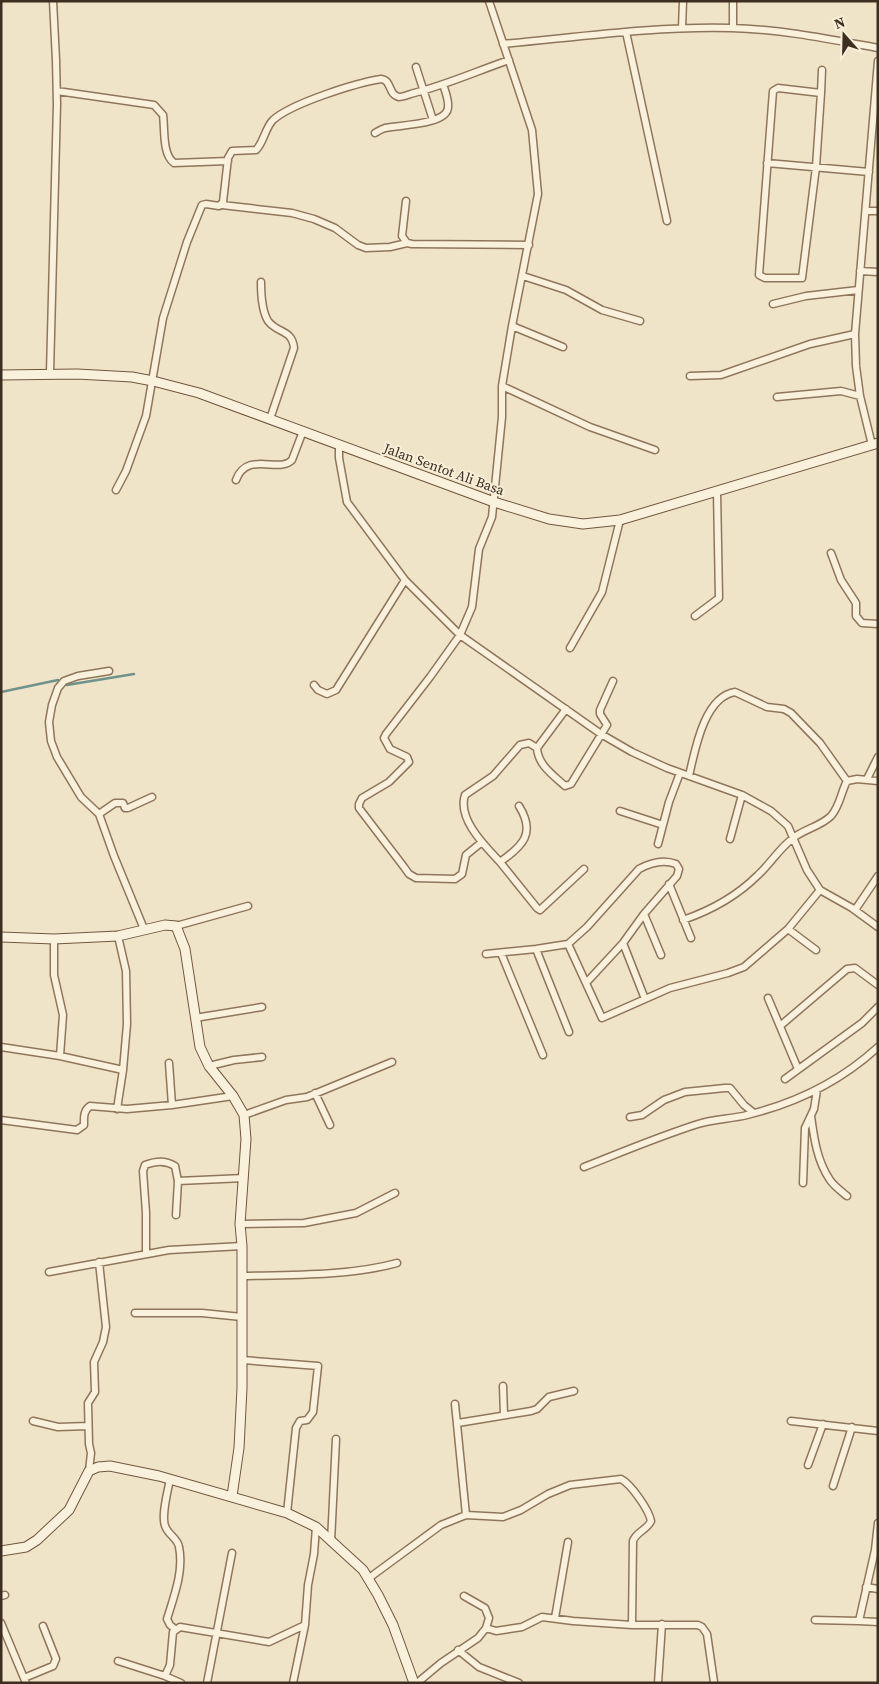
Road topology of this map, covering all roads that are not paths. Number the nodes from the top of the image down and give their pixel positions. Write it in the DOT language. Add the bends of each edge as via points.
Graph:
graph roads {
  1 [pos="53,1"];
  2 [pos="489,1"];
  3 [pos="683,1"];
  4 [pos="733,1"];
  5 [pos="682,28"];
  6 [pos="733,28"];
  7 [pos="626,32"];
  8 [pos="503,44"];
  9 [pos="878,48"];
  10 [pos="509,60"];
  11 [pos="878,62"];
  12 [pos="416,67"];
  13 [pos="822,70"];
  14 [pos="443,84"];
  15 [pos="57,91"];
  16 [pos="424,91"];
  17 [pos="821,93"];
  18 [pos="433,120"];
  19 [pos="375,133"];
  20 [pos="228,161"];
  21 [pos="767,163"];
  22 [pos="816,167"];
  23 [pos="869,172"];
  24 [pos="406,201"];
  25 [pos="222,205"];
  26 [pos="866,211"];
  27 [pos="878,211"];
  28 [pos="667,221"];
  29 [pos="407,243"];
  30 [pos="529,245"];
  31 [pos="860,271"];
  32 [pos="878,272"];
  33 [pos="523,276"];
  34 [pos="261,282"];
  35 [pos="858,290"];
  36 [pos="773,304"];
  37 [pos="640,321"];
  38 [pos="512,326"];
  39 [pos="855,334"];
  40 [pos="564,347"];
  41 [pos="50,373"];
  42 [pos="1,375"];
  43 [pos="690,376"];
  44 [pos="153,381"];
  45 [pos="502,386"];
  46 [pos="777,396"];
  47 [pos="860,396"];
  48 [pos="270,418"];
  49 [pos="303,431"];
  50 [pos="339,444"];
  51 [pos="875,444"];
  52 [pos="655,450"];
  53 [pos="236,480"];
  54 [pos="116,490"];
  55 [pos="717,491"];
  56 [pos="494,502"];
  57 [pos="620,520"];
  58 [pos="831,553"];
  59 [pos="404,580"];
  60 [pos="695,616"];
  61 [pos="878,624"];
  62 [pos="460,635"];
  63 [pos="570,648"];
  64 [pos="110,671"];
  65 [pos="613,681"];
  66 [pos="314,685"];
  67 [pos="566,709"];
  68 [pos="601,734"];
  69 [pos="537,748"];
  70 [pos="878,757"];
  71 [pos="680,773"];
  72 [pos="689,776"];
  73 [pos="867,779"];
  74 [pos="847,781"];
  75 [pos="878,781"];
  76 [pos="742,795"];
  77 [pos="152,797"];
  78 [pos="519,806"];
  79 [pos="620,811"];
  80 [pos="99,814"];
  81 [pos="663,825"];
  82 [pos="793,838"];
  83 [pos="730,839"];
  84 [pos="482,842"];
  85 [pos="658,844"];
  86 [pos="500,862"];
  87 [pos="584,869"];
  88 [pos="878,876"];
  89 [pos="669,884"];
  90 [pos="820,890"];
  91 [pos="248,906"];
  92 [pos="855,910"];
  93 [pos="644,914"];
  94 [pos="684,920"];
  95 [pos="176,926"];
  96 [pos="878,927"];
  97 [pos="788,928"];
  98 [pos="144,929"];
  99 [pos="118,936"];
  100 [pos="1,937"];
  101 [pos="691,938"];
  102 [pos="54,939"];
  103 [pos="623,943"];
  104 [pos="568,944"];
  105 [pos="536,949"];
  106 [pos="816,950"];
  107 [pos="501,953"];
  108 [pos="486,954"];
  109 [pos="661,955"];
  110 [pos="586,983"];
  111 [pos="878,985"];
  112 [pos="768,998"];
  113 [pos="645,999"];
  114 [pos="878,1006"];
  115 [pos="262,1007"];
  116 [pos="195,1018"];
  117 [pos="780,1026"];
  118 [pos="568,1032"];
  119 [pos="1,1047"];
  120 [pos="878,1047"];
  121 [pos="543,1054"];
  122 [pos="60,1056"];
  123 [pos="262,1057"];
  124 [pos="392,1062"];
  125 [pos="169,1063"];
  126 [pos="209,1066"];
  127 [pos="798,1069"];
  128 [pos="123,1070"];
  129 [pos="785,1078"];
  130 [pos="817,1090"];
  131 [pos="315,1093"];
  132 [pos="233,1096"];
  133 [pos="172,1105"];
  134 [pos="117,1109"];
  135 [pos="754,1113"];
  136 [pos="244,1115"];
  137 [pos="810,1115"];
  138 [pos="630,1117"];
  139 [pos="1,1120"];
  140 [pos="330,1125"];
  141 [pos="584,1167"];
  142 [pos="244,1178"];
  143 [pos="178,1181"];
  144 [pos="802,1183"];
  145 [pos="395,1193"];
  146 [pos="847,1196"];
  147 [pos="176,1216"];
  148 [pos="240,1224"];
  149 [pos="242,1246"];
  150 [pos="146,1253"];
  151 [pos="99,1262"];
  152 [pos="397,1263"];
  153 [pos="49,1272"];
  154 [pos="242,1276"];
  155 [pos="134,1313"];
  156 [pos="242,1317"];
  157 [pos="242,1360"];
  158 [pos="503,1386"];
  159 [pos="574,1391"];
  160 [pos="455,1404"];
  161 [pos="504,1415"];
  162 [pos="791,1420"];
  163 [pos="33,1421"];
  164 [pos="458,1423"];
  165 [pos="823,1424"];
  166 [pos="88,1426"];
  167 [pos="852,1428"];
  168 [pos="878,1431"];
  169 [pos="336,1440"];
  170 [pos="808,1465"];
  171 [pos="89,1471"];
  172 [pos="170,1479"];
  173 [pos="833,1486"];
  174 [pos="232,1496"];
  175 [pos="287,1512"];
  176 [pos="466,1514"];
  177 [pos="878,1523"];
  178 [pos="316,1527"];
  179 [pos="331,1542"];
  180 [pos="568,1542"];
  181 [pos="1,1551"];
  182 [pos="876,1551"];
  183 [pos="232,1553"];
  184 [pos="369,1578"];
  185 [pos="866,1587"];
  186 [pos="878,1589"];
  187 [pos="464,1596"];
  188 [pos="555,1618"];
  189 [pos="815,1620"];
  190 [pos="859,1621"];
  191 [pos="878,1622"];
  192 [pos="1,1623"];
  193 [pos="662,1624"];
  194 [pos="304,1625"];
  195 [pos="632,1625"];
  196 [pos="43,1626"];
  197 [pos="486,1628"];
  198 [pos="175,1629"];
  199 [pos="216,1632"];
  200 [pos="458,1650"];
  201 [pos="118,1661"];
  202 [pos="165,1676"];
  203 [pos="25,1680"];
  204 [pos="714,1682"];
  205 [pos="182,1683"];
  206 [pos="207,1683"];
  207 [pos="293,1683"];
  208 [pos="415,1683"];
  209 [pos="519,1683"];
  210 [pos="658,1683"];
  1 -- 15 [label="street"];
  2 -- 8 [label="street"];
  3 -- 5 [label="street"];
  4 -- 6 [label="street"];
  5 -- 6 [label="street"];
  5 -- 7 [label="street"];
  6 -- 9 [label="street" via="806,35"];
  7 -- 8 [label="street"];
  7 -- 28 [label="street"];
  8 -- 10 [label="street"];
  10 -- 14 [label="street"];
  10 -- 30 [label="street" via="532,130 538,194"];
  11 -- 23 [label="street"];
  12 -- 16 [label="street"];
  13 -- 17 [label="street"];
  14 -- 16 [label="street"];
  14 -- 18 [label="street" via="448,109"];
  15 -- 20 [label="street" via="154,106 164,115 171,161"];
  15 -- 41 [label="street"];
  16 -- 18 [label="street"];
  16 -- 20 [label="street" via="399,97 388,82 381,79 326,94 274,119 258,148 232,151"];
  17 -- 21 [label="street" via="775,89"];
  17 -- 22 [label="street"];
  18 -- 19 [label="street"];
  20 -- 25 [label="street"];
  21 -- 22 [label="street"];
  21 -- 22 [label="street" via="759,275 765,278 804,276"];
  22 -- 23 [label="street"];
  23 -- 26 [label="street"];
  24 -- 29 [label="street" via="402,236"];
  25 -- 29 [label="street" via="292,213 314,219 366,248 390,248"];
  25 -- 44 [label="street" via="203,204 197,214 163,318"];
  26 -- 27 [label="street"];
  26 -- 31 [label="street"];
  29 -- 30 [label="street"];
  30 -- 33 [label="street"];
  31 -- 32 [label="street"];
  31 -- 35 [label="street"];
  33 -- 37 [label="street" via="566,290 602,310"];
  33 -- 38 [label="street"];
  34 -- 48 [label="street" via="267,319 290,336 294,348"];
  35 -- 36 [label="street" via="806,296"];
  35 -- 39 [label="street"];
  38 -- 40 [label="street"];
  38 -- 45 [label="street"];
  39 -- 43 [label="street" via="810,344 722,375"];
  39 -- 47 [label="street"];
  41 -- 42 [label="street, Jalan Sentot Ali Basa"];
  41 -- 44 [label="street, Jalan Sentot Ali Basa"];
  44 -- 48 [label="street, Jalan Sentot Ali Basa"];
  44 -- 54 [label="street" via="146,416"];
  45 -- 52 [label="street" via="590,426"];
  45 -- 56 [label="street"];
  46 -- 47 [label="street" via="841,391"];
  47 -- 51 [label="street"];
  48 -- 49 [label="street, Jalan Sentot Ali Basa"];
  49 -- 50 [label="street, Jalan Sentot Ali Basa"];
  49 -- 53 [label="street" via="289,463 251,465 241,470"];
  50 -- 56 [label="street, Jalan Sentot Ali Basa"];
  50 -- 59 [label="street" via="347,502"];
  51 -- 55 [label="street, Jalan Sentot Ali Basa"];
  55 -- 57 [label="street, Jalan Sentot Ali Basa"];
  55 -- 60 [label="street" via="719,598"];
  56 -- 57 [label="street, Jalan Sentot Ali Basa" via="549,519 583,524"];
  56 -- 62 [label="street" via="477,558 472,607"];
  57 -- 63 [label="street" via="602,592"];
  58 -- 61 [label="street" via="841,580 856,603 856,616 862,622"];
  59 -- 62 [label="street"];
  59 -- 66 [label="street" via="336,690 326,694"];
  62 -- 67 [label="street"];
  62 -- 84 [label="street" via="384,738 390,749 407,757 409,762 389,782 362,798 358,804 409,874 416,878 455,879 462,874 466,855"];
  64 -- 80 [label="street" via="64,680 58,688 49,722 57,757 82,797"];
  65 -- 68 [label="street" via="600,710 607,725"];
  67 -- 68 [label="street"];
  67 -- 69 [label="street"];
  68 -- 69 [label="street" via="569,786 546,768 539,759"];
  68 -- 71 [label="street"];
  69 -- 84 [label="street" via="529,743 520,745 493,776 465,795 466,814"];
  70 -- 73 [label="street"];
  71 -- 72 [label="street"];
  71 -- 81 [label="street"];
  72 -- 74 [label="street" via="710,709 723,696 735,692 767,707 791,713 820,743"];
  72 -- 76 [label="street"];
  73 -- 74 [label="street"];
  73 -- 75 [label="street"];
  74 -- 82 [label="street" via="830,817"];
  76 -- 82 [label="street" via="771,811 788,826"];
  76 -- 83 [label="street"];
  77 -- 80 [label="street" via="128,808 123,803 115,803"];
  78 -- 86 [label="street" via="527,821 526,836"];
  79 -- 81 [label="street"];
  80 -- 98 [label="street"];
  81 -- 85 [label="street"];
  82 -- 90 [label="street"];
  82 -- 94 [label="street" via="736,895"];
  84 -- 86 [label="street"];
  86 -- 87 [label="street" via="540,910"];
  88 -- 92 [label="street"];
  89 -- 93 [label="street"];
  89 -- 94 [label="street"];
  89 -- 104 [label="street" via="677,876 679,869 676,864 661,862 639,869 587,928"];
  90 -- 92 [label="street"];
  90 -- 97 [label="street"];
  91 -- 95 [label="street"];
  92 -- 96 [label="street"];
  93 -- 103 [label="street"];
  93 -- 109 [label="street"];
  94 -- 101 [label="street"];
  95 -- 98 [label="street"];
  95 -- 116 [label="street" via="185,949"];
  97 -- 106 [label="street"];
  97 -- 113 [label="street" via="744,967 670,988"];
  98 -- 99 [label="street"];
  99 -- 102 [label="street"];
  99 -- 128 [label="street" via="126,971 127,1024"];
  100 -- 102 [label="street"];
  102 -- 122 [label="street" via="54,975 64,1015"];
  103 -- 110 [label="street"];
  103 -- 113 [label="street"];
  104 -- 105 [label="street"];
  104 -- 110 [label="street"];
  105 -- 107 [label="street"];
  105 -- 118 [label="street"];
  107 -- 108 [label="street"];
  107 -- 121 [label="street"];
  110 -- 113 [label="street" via="602,1018"];
  111 -- 117 [label="street" via="855,968 847,969"];
  112 -- 117 [label="street"];
  114 -- 127 [label="street" via="862,1023"];
  115 -- 116 [label="street"];
  116 -- 126 [label="street" via="200,1047"];
  117 -- 127 [label="street"];
  119 -- 122 [label="street"];
  120 -- 130 [label="street" via="862,1062"];
  122 -- 128 [label="street"];
  123 -- 126 [label="street"];
  124 -- 131 [label="street"];
  125 -- 133 [label="street"];
  126 -- 132 [label="street"];
  127 -- 129 [label="street"];
  128 -- 134 [label="street"];
  130 -- 135 [label="street"];
  130 -- 137 [label="street"];
  131 -- 136 [label="street"];
  131 -- 140 [label="street"];
  132 -- 133 [label="street"];
  132 -- 136 [label="street"];
  133 -- 134 [label="street"];
  134 -- 139 [label="street" via="90,1106 86,1109 84,1125 77,1130"];
  135 -- 138 [label="street" via="730,1088 725,1088 686,1092 664,1100 642,1115"];
  135 -- 141 [label="street" via="699,1123"];
  136 -- 142 [label="street"];
  137 -- 144 [label="street" via="805,1128"];
  137 -- 146 [label="street" via="822,1165 830,1181"];
  142 -- 143 [label="street"];
  142 -- 148 [label="street"];
  143 -- 147 [label="street"];
  143 -- 150 [label="street" via="175,1166 169,1162 156,1161 145,1165"];
  145 -- 148 [label="street" via="363,1211 348,1215 304,1223"];
  148 -- 149 [label="street"];
  149 -- 150 [label="street"];
  149 -- 154 [label="street"];
  150 -- 151 [label="street"];
  151 -- 153 [label="street"];
  151 -- 166 [label="street" via="106,1327 94,1362 95,1392 88,1401"];
  152 -- 154 [label="street" via="375,1269"];
  154 -- 156 [label="street"];
  155 -- 156 [label="street" via="202,1312"];
  156 -- 157 [label="street"];
  157 -- 174 [label="street" via="239,1448"];
  157 -- 175 [label="street" via="318,1366 313,1412 296,1428"];
  158 -- 161 [label="street"];
  159 -- 161 [label="street" via="549,1397 537,1409"];
  160 -- 164 [label="street"];
  161 -- 164 [label="street"];
  162 -- 165 [label="street"];
  163 -- 166 [label="street" via="58,1427"];
  164 -- 176 [label="street"];
  165 -- 167 [label="street"];
  165 -- 170 [label="street"];
  166 -- 171 [label="street"];
  167 -- 168 [label="street"];
  167 -- 173 [label="street"];
  169 -- 179 [label="street"];
  171 -- 172 [label="street" via="110,1466"];
  171 -- 181 [label="street" via="69,1510 37,1540 26,1547"];
  172 -- 174 [label="street"];
  172 -- 198 [label="street" via="163,1518 166,1529 179,1546 180,1572 167,1619"];
  174 -- 175 [label="street"];
  175 -- 178 [label="street"];
  176 -- 184 [label="street" via="441,1525"];
  176 -- 195 [label="street" via="503,1517 570,1485 616,1479 628,1483 651,1521 633,1541"];
  177 -- 182 [label="street"];
  178 -- 179 [label="street"];
  178 -- 194 [label="street"];
  179 -- 184 [label="street"];
  180 -- 188 [label="street"];
  182 -- 185 [label="street"];
  183 -- 199 [label="street"];
  184 -- 208 [label="street"];
  185 -- 186 [label="street"];
  185 -- 190 [label="street"];
  187 -- 197 [label="street" via="485,1608 489,1618"];
  188 -- 195 [label="street"];
  188 -- 197 [label="street" via="542,1617 522,1627"];
  189 -- 190 [label="street"];
  190 -- 191 [label="street"];
  192 -- 203 [label="street"];
  193 -- 195 [label="street"];
  193 -- 204 [label="street" via="698,1625 706,1630"];
  193 -- 210 [label="street"];
  194 -- 199 [label="street" via="269,1642"];
  194 -- 207 [label="street"];
  196 -- 203 [label="street" via="56,1663"];
  197 -- 200 [label="street" via="478,1638"];
  198 -- 199 [label="street"];
  198 -- 202 [label="street"];
  199 -- 206 [label="street"];
  200 -- 208 [label="street"];
  200 -- 209 [label="street" via="479,1667"];
  201 -- 202 [label="street"];
  202 -- 205 [label="street"];
}
